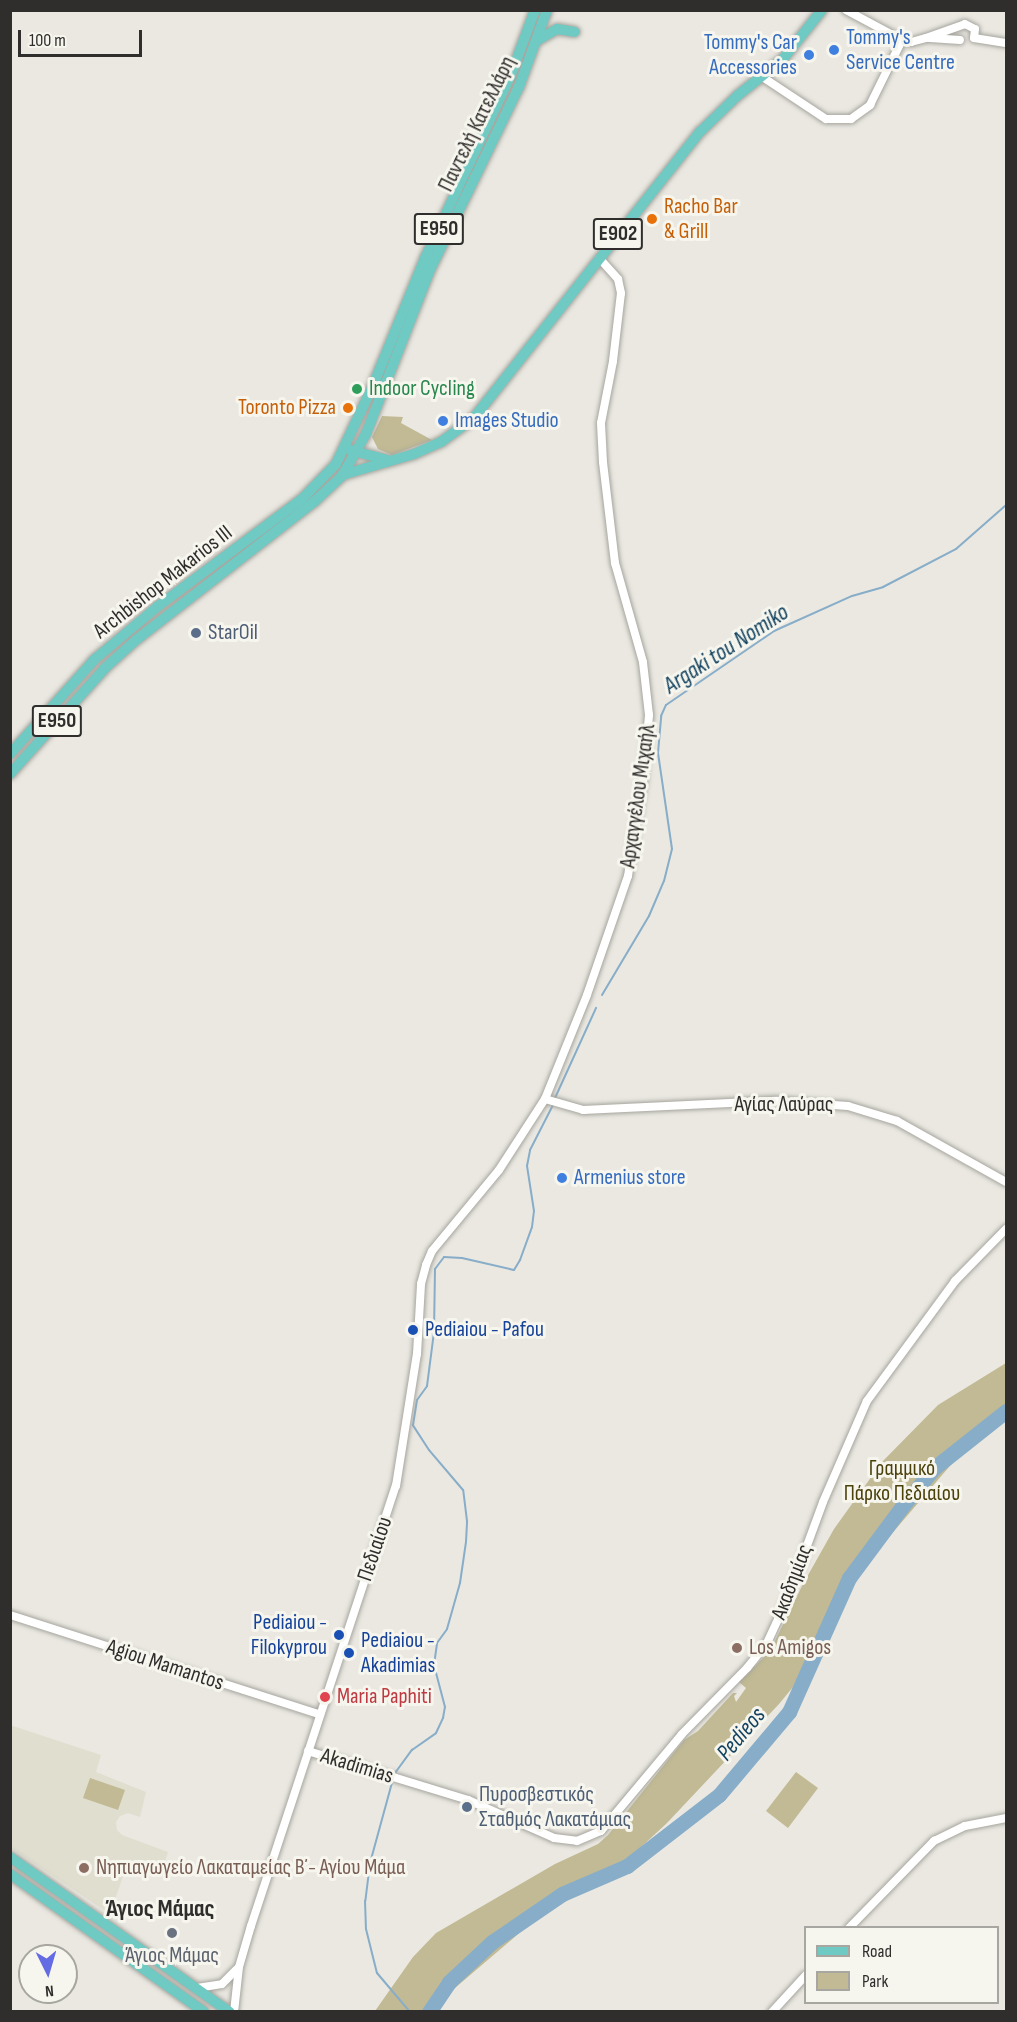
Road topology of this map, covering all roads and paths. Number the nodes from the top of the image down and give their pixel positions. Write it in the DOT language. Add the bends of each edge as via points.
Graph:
graph roads {
  1 [pos="535,10"];
  2 [pos="547,10"];
  3 [pos="822,10"];
  4 [pos="846,10"];
  5 [pos="959,27"];
  6 [pos="575,32"];
  7 [pos="926,38"];
  8 [pos="974,38"];
  9 [pos="538,40"];
  10 [pos="902,40"];
  11 [pos="960,40"];
  12 [pos="1006,43"];
  13 [pos="761,76"];
  14 [pos="599,258"];
  15 [pos="345,448"];
  16 [pos="357,452"];
  17 [pos="394,461"];
  18 [pos="342,476"];
  19 [pos="10,754"];
  20 [pos="10,774"];
  21 [pos="547,1100"];
  22 [pos="516,1145"];
  23 [pos="1006,1182"];
  24 [pos="1006,1229"];
  25 [pos="10,1615"];
  26 [pos="319,1714"];
  27 [pos="308,1751"];
  28 [pos="406,1781"];
  29 [pos="1006,1818"];
  30 [pos="10,1857"];
  31 [pos="10,1874"];
  32 [pos="851,1926"];
  33 [pos="239,1967"];
  34 [pos="804,1977"];
  35 [pos="197,1988"];
  36 [pos="204,2012"];
  37 [pos="232,2012"];
  38 [pos="772,2012"];
  1 -- 15 [label="main road, Παντελή Κατελλάρη / E950" via="510,78 426,256"];
  2 -- 9 [label="main road, Παντελή Κατελλάρη / E950"];
  3 -- 13 [label="main road, E902" via="783,59"];
  4 -- 10 [label="street"];
  5 -- 7 [label="street"];
  5 -- 8 [label="street" via="971,25 976,33"];
  5 -- 11 [label="street"];
  6 -- 9 [label="main road" via="557,29"];
  7 -- 10 [label="street"];
  7 -- 11 [label="street"];
  8 -- 11 [label="street"];
  8 -- 12 [label="street"];
  9 -- 16 [label="main road, Παντελή Κατελλάρη / E950" via="429,272"];
  10 -- 13 [label="street" via="870,105 851,119 826,119"];
  13 -- 14 [label="main road, E902" via="700,132"];
  14 -- 17 [label="main road, Archbishop Makarios III / E902" via="473,419 441,442"];
  14 -- 21 [label="street, Αρχαγγέλου Μιχαήλ" via="620,285 601,438 615,562 643,662 649,731 628,876"];
  15 -- 16 [label="main road"];
  15 -- 19 [label="main road, Archbishop Makarios III / E950" via="332,469 303,498 157,607 95,659"];
  16 -- 17 [label="main road"];
  16 -- 18 [label="main road, Archbishop Makarios III / E950"];
  17 -- 18 [label="main road, Archbishop Makarios III"];
  18 -- 20 [label="main road, Archbishop Makarios III / E950" via="105,668"];
  21 -- 22 [label="street, Αρχαγγέλου Μιχαήλ"];
  21 -- 23 [label="street, Αγίας Λαύρας" via="584,1110 777,1101 848,1106 897,1121"];
  22 -- 26 [label="street, Πεδιαίου" via="432,1251 426,1265 421,1284 417,1354 396,1486"];
  24 -- 28 [label="street, Ακαδημίας" via="955,1281 867,1401 822,1502 787,1600 767,1643 682,1734 601,1831 577,1841 554,1838 500,1812"];
  25 -- 26 [label="street, Agiou Mamantos"];
  26 -- 27 [label="street, Πεδιαίου"];
  27 -- 28 [label="street, Akadimias"];
  27 -- 33 [label="street, Πεδιαίου"];
  29 -- 32 [label="street" via="965,1827 934,1841"];
  30 -- 35 [label="main road"];
  31 -- 36 [label="main road"];
  33 -- 35 [label="street" via="222,1984"];
  33 -- 37 [label="street, Πεδιαίου"];
  34 -- 38 [label="street"];
  35 -- 37 [label="main road"];
}
